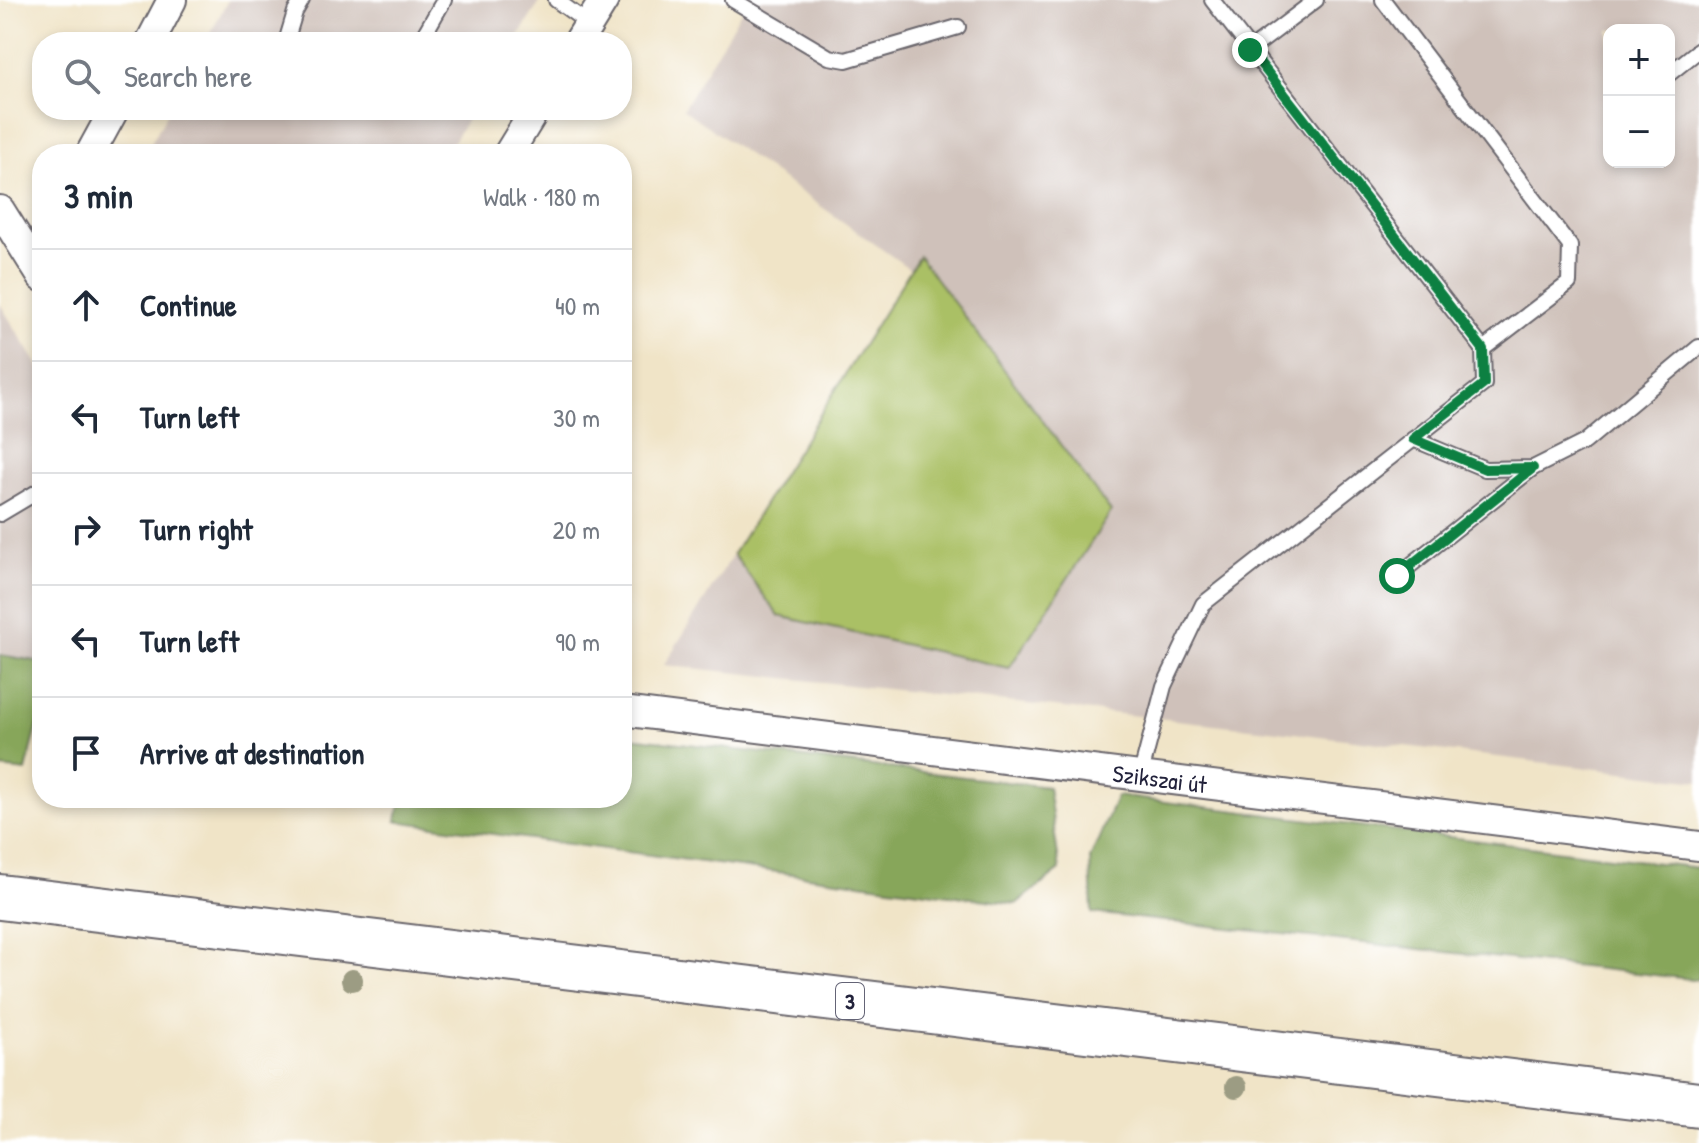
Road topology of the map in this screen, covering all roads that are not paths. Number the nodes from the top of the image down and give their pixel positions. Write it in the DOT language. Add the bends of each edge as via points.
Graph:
graph roads {
  1 [pos="172,0"];
  2 [pos="302,0"];
  3 [pos="444,0"];
  4 [pos="556,0"];
  5 [pos="604,0"];
  6 [pos="733,0"];
  7 [pos="1212,0"];
  8 [pos="1316,0"];
  9 [pos="1383,0"];
  10 [pos="958,27"];
  11 [pos="155,32"];
  12 [pos="289,32"];
  13 [pos="426,32"];
  14 [pos="582,32"];
  15 [pos="584,32"];
  16 [pos="1250,50"];
  17 [pos="1699,50"];
  18 [pos="1675,69"];
  19 [pos="109,120"];
  20 [pos="529,120"];
  21 [pos="95,144"];
  22 [pos="514,144"];
  23 [pos="3,222"];
  24 [pos="32,253"];
  25 [pos="1699,347"];
  26 [pos="1483,349"];
  27 [pos="1413,439"];
  28 [pos="1533,468"];
  29 [pos="32,495"];
  30 [pos="0,514"];
  31 [pos="1397,576"];
  32 [pos="632,712"];
  33 [pos="1140,777"];
  34 [pos="1699,846"];
  35 [pos="0,897"];
  36 [pos="1699,1105"];
  1 -- 11 [label="street"];
  2 -- 12 [label="lane"];
  3 -- 13 [label="lane"];
  4 -- 14 [label="lane"];
  5 -- 15 [label="street"];
  6 -- 10 [label="lane" via="829,57 846,60"];
  7 -- 16 [label="lane"];
  8 -- 16 [label="lane"];
  9 -- 26 [label="lane" via="1570,246 1569,283"];
  16 -- 26 [label="lane"];
  17 -- 18 [label="lane"];
  19 -- 21 [label="street"];
  20 -- 22 [label="street"];
  23 -- 24 [label="street"];
  25 -- 28 [label="lane" via="1585,442"];
  26 -- 27 [label="lane" via="1484,384"];
  27 -- 28 [label="lane" via="1485,469"];
  27 -- 33 [label="lane" via="1203,604 1164,686"];
  28 -- 31 [label="lane"];
  29 -- 30 [label="lane"];
  32 -- 33 [label="street, Szikszai út"];
  33 -- 34 [label="street, Szikszai út"];
  35 -- 36 [label="main road, 3"];
}
